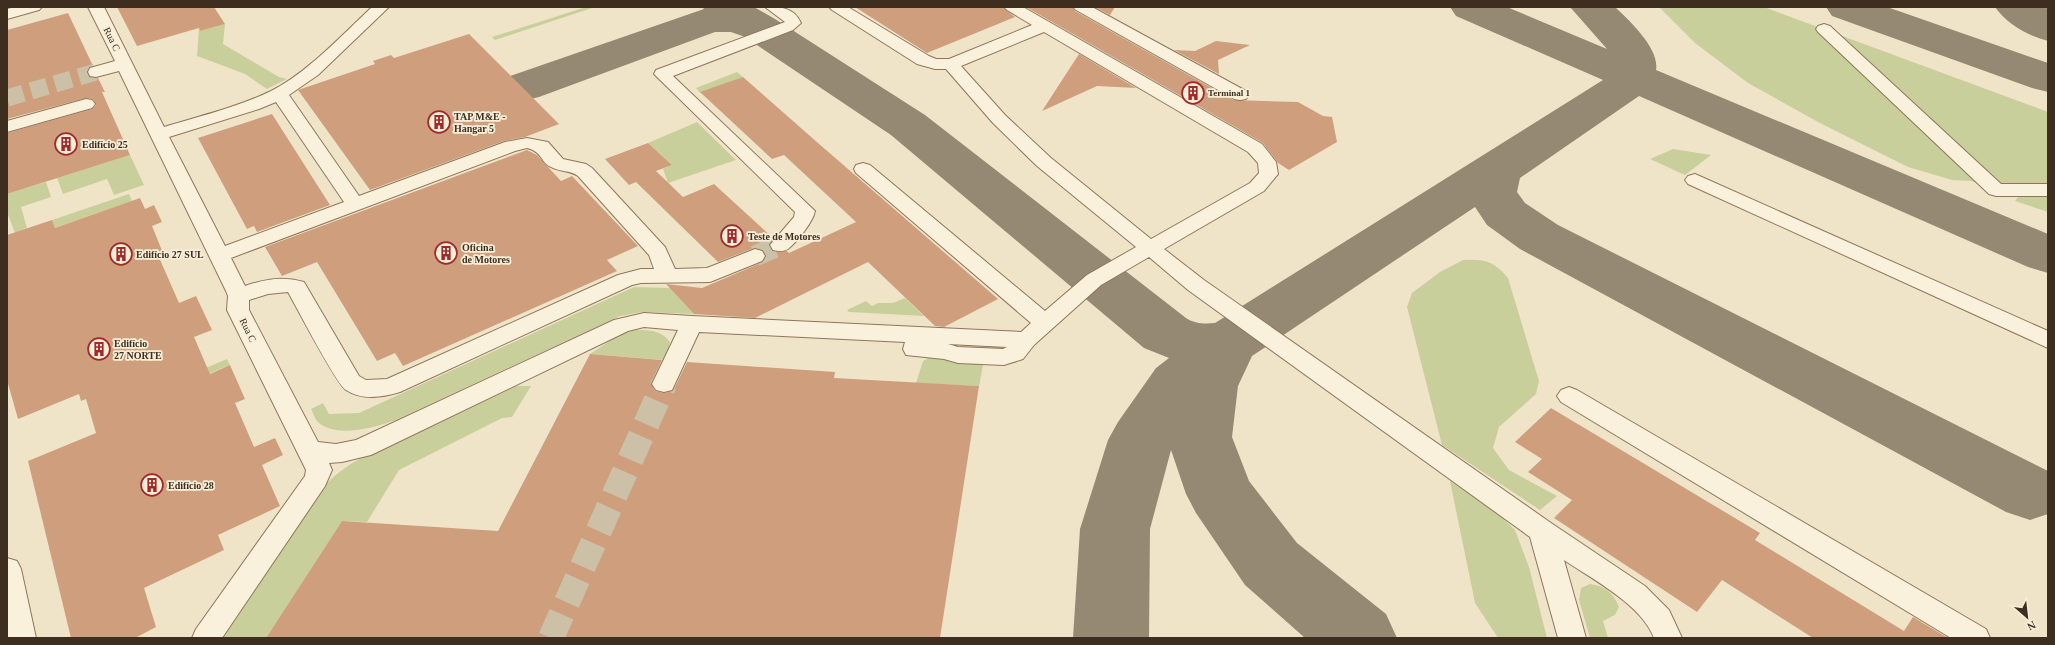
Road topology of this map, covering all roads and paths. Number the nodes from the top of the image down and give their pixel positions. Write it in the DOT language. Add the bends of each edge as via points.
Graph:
graph roads {
  1 [pos="34,7"];
  2 [pos="96,7"];
  3 [pos="381,7"];
  4 [pos="772,7"];
  5 [pos="837,7"];
  6 [pos="1012,7"];
  7 [pos="1081,7"];
  8 [pos="7,14"];
  9 [pos="1045,26"];
  10 [pos="1824,29"];
  11 [pos="124,64"];
  12 [pos="951,64"];
  13 [pos="96,72"];
  14 [pos="279,94"];
  15 [pos="1240,95"];
  16 [pos="86,104"];
  17 [pos="7,127"];
  18 [pos="159,134"];
  19 [pos="863,169"];
  20 [pos="1695,180"];
  21 [pos="2048,190"];
  22 [pos="355,204"];
  23 [pos="780,245"];
  24 [pos="1150,249"];
  25 [pos="219,255"];
  26 [pos="755,256"];
  27 [pos="662,276"];
  28 [pos="240,296"];
  29 [pos="1045,323"];
  30 [pos="692,324"];
  31 [pos="2048,340"];
  32 [pos="664,384"];
  33 [pos="1569,396"];
  34 [pos="362,448"];
  35 [pos="309,449"];
  36 [pos="316,479"];
  37 [pos="1542,530"];
  38 [pos="7,569"];
  39 [pos="22,638"];
  40 [pos="206,638"];
  41 [pos="1572,638"];
  42 [pos="1668,638"];
  43 [pos="1976,638"];
  1 -- 8 [label="lane"];
  2 -- 11 [label="lane, Rua C"];
  3 -- 14 [label="lane" via="312,71"];
  4 -- 23 [label="lane" via="791,18 793,23 662,74 805,211 804,218"];
  5 -- 12 [label="lane" via="923,60 935,64"];
  6 -- 9 [label="lane"];
  7 -- 15 [label="lane"];
  9 -- 12 [label="lane"];
  9 -- 24 [label="lane" via="1255,148 1267,162 1269,174 1257,187"];
  10 -- 21 [label="lane" via="1996,190"];
  11 -- 13 [label="lane"];
  11 -- 18 [label="lane, Rua C"];
  12 -- 24 [label="lane" via="999,119 1044,162"];
  14 -- 18 [label="lane" via="253,105"];
  14 -- 22 [label="lane"];
  16 -- 17 [label="lane"];
  18 -- 25 [label="lane, Rua C"];
  19 -- 29 [label="lane"];
  20 -- 31 [label="lane"];
  22 -- 25 [label="lane"];
  22 -- 27 [label="lane" via="511,146 535,144 542,146 557,163 586,172 658,252 665,267"];
  24 -- 29 [label="lane" via="1094,280"];
  24 -- 37 [label="lane" via="1215,300"];
  25 -- 28 [label="lane, Rua C"];
  26 -- 27 [label="lane" via="710,276"];
  27 -- 28 [label="lane" via="633,277 625,280 392,386 379,388 361,388 351,382 296,287 273,285"];
  28 -- 35 [label="lane, Rua C" via="238,310"];
  29 -- 30 [label="lane" via="1015,353 1004,357 958,355 916,342"];
  30 -- 32 [label="lane"];
  30 -- 34 [label="lane" via="644,320 622,325"];
  33 -- 43 [label="lane"];
  34 -- 35 [label="lane" via="323,454"];
  34 -- 36 [label="lane" via="336,459"];
  35 -- 36 [label="lane, Rua C" via="319,470"];
  36 -- 40 [label="lane"];
  37 -- 41 [label="lane"];
  37 -- 42 [label="lane" via="1635,594 1652,609 1665,628"];
  38 -- 39 [label="lane"];
}
